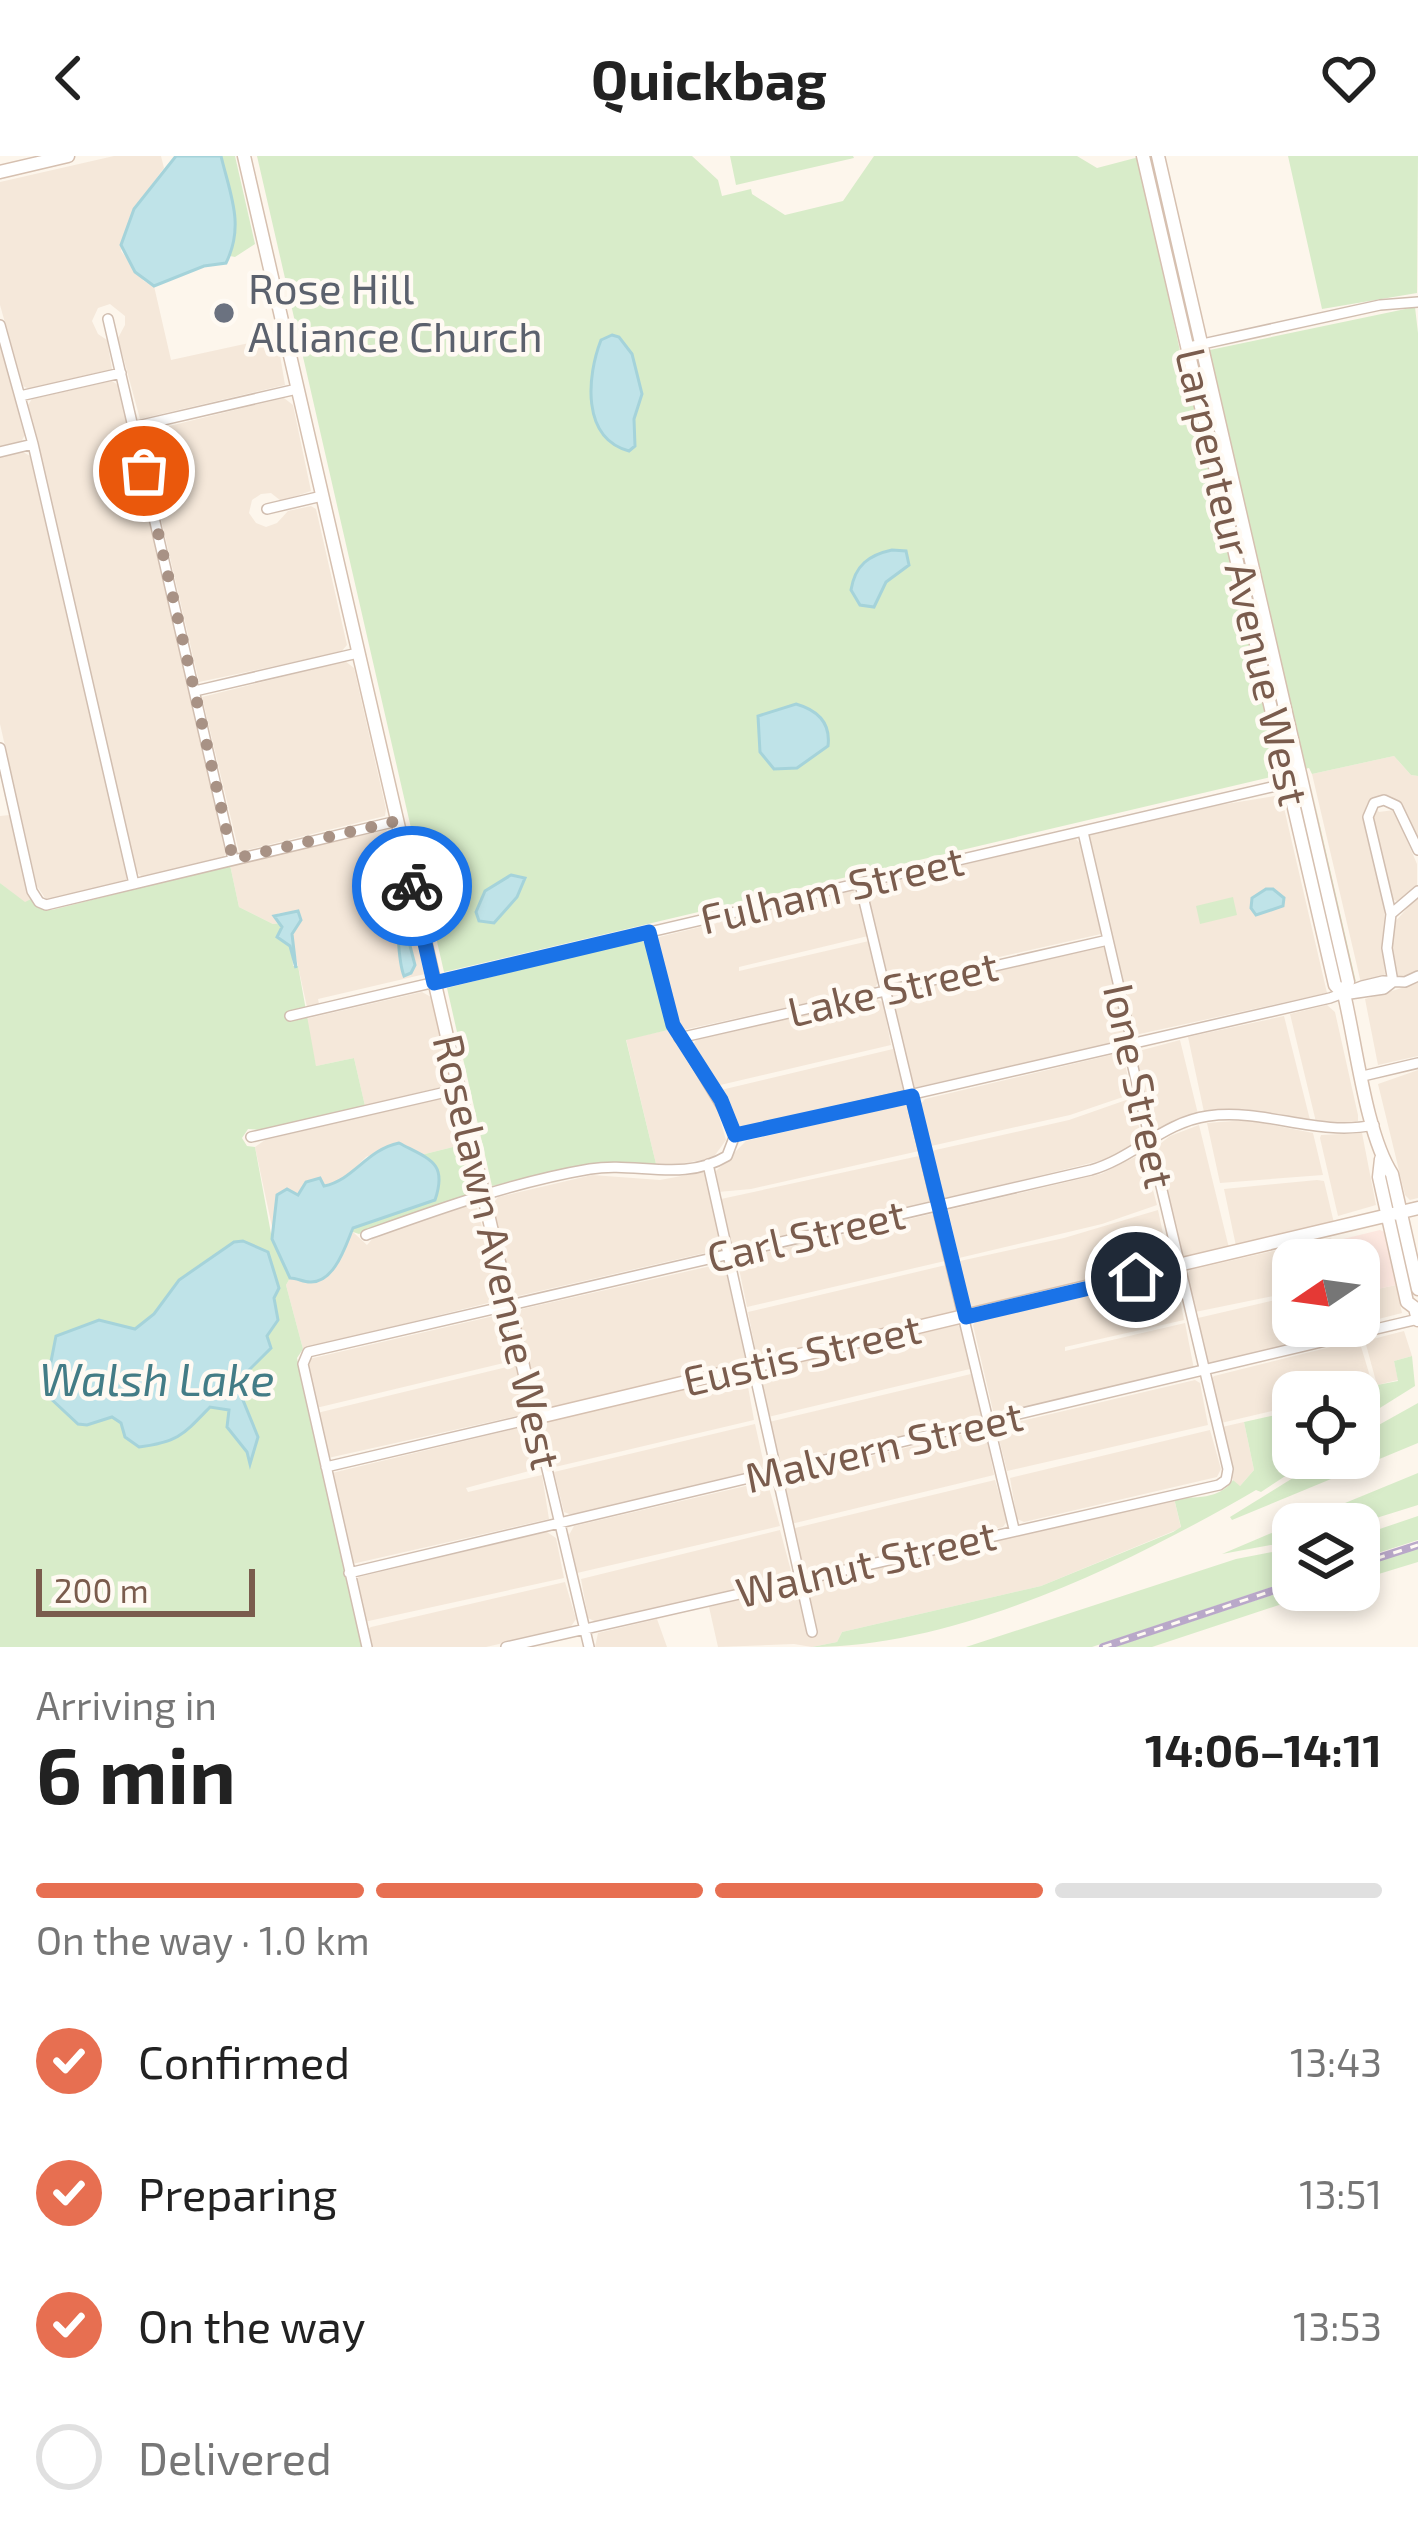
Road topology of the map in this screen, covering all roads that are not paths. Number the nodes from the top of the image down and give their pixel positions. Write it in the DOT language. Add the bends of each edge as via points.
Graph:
graph roads {
  1 [pos="68,156"];
  2 [pos="244,156"];
  3 [pos="1143,156"];
  4 [pos="1158,156"];
  5 [pos="0,172"];
  6 [pos="1418,302"];
  7 [pos="108,320"];
  8 [pos="0,325"];
  9 [pos="1196,345"];
  10 [pos="121,373"];
  11 [pos="297,389"];
  12 [pos="20,396"];
  13 [pos="133,427"];
  14 [pos="33,444"];
  15 [pos="0,452"];
  16 [pos="322,496"];
  17 [pos="267,509"];
  18 [pos="358,652"];
  19 [pos="195,692"];
  20 [pos="0,748"];
  21 [pos="1297,781"];
  22 [pos="397,821"];
  23 [pos="1083,832"];
  24 [pos="1418,850"];
  25 [pos="233,859"];
  26 [pos="134,884"];
  27 [pos="860,884"];
  28 [pos="1418,891"];
  29 [pos="1391,914"];
  30 [pos="649,932"];
  31 [pos="1108,940"];
  32 [pos="1418,976"];
  33 [pos="1393,982"];
  34 [pos="434,983"];
  35 [pos="884,991"];
  36 [pos="1344,994"];
  37 [pos="290,1016"];
  38 [pos="680,1038"];
  39 [pos="1130,1045"];
  40 [pos="1418,1063"];
  41 [pos="1363,1076"];
  42 [pos="459,1089"];
  43 [pos="912,1096"];
  44 [pos="1374,1125"];
  45 [pos="735,1135"];
  46 [pos="251,1137"];
  47 [pos="1150,1141"];
  48 [pos="708,1164"];
  49 [pos="478,1196"];
  50 [pos="938,1205"];
  51 [pos="1418,1208"];
  52 [pos="1394,1214"];
  53 [pos="366,1235"];
  54 [pos="728,1255"];
  55 [pos="1179,1267"];
  56 [pos="1418,1289"];
  57 [pos="509,1306"];
  58 [pos="1417,1313"];
  59 [pos="966,1317"];
  60 [pos="753,1366"];
  61 [pos="1204,1372"];
  62 [pos="535,1418"];
  63 [pos="990,1422"];
  64 [pos="326,1467"];
  65 [pos="775,1474"];
  66 [pos="1226,1480"];
  67 [pos="560,1523"];
  68 [pos="1014,1529"];
  69 [pos="350,1573"];
  70 [pos="800,1580"];
  71 [pos="584,1629"];
  72 [pos="812,1632"];
  73 [pos="367,1647"];
  74 [pos="506,1647"];
  75 [pos="589,1647"];
  1 -- 5 [label="street"];
  2 -- 11 [label="street, Roselawn Avenue West"];
  3 -- 9 [label="street, Larpenteur Avenue West"];
  4 -- 9 [label="street, Larpenteur Avenue West"];
  6 -- 9 [label="street"];
  7 -- 10 [label="street"];
  8 -- 12 [label="street"];
  9 -- 21 [label="street, Larpenteur Avenue West"];
  10 -- 12 [label="street"];
  10 -- 13 [label="street"];
  11 -- 13 [label="street"];
  11 -- 16 [label="street, Roselawn Avenue West"];
  12 -- 14 [label="street"];
  13 -- 19 [label="street"];
  14 -- 15 [label="street"];
  14 -- 26 [label="street"];
  16 -- 17 [label="street"];
  16 -- 18 [label="street, Roselawn Avenue West"];
  18 -- 19 [label="street"];
  18 -- 22 [label="street, Roselawn Avenue West"];
  19 -- 25 [label="street"];
  20 -- 26 [label="street" via="39,902"];
  21 -- 23 [label="street, Fulham Street"];
  21 -- 36 [label="street, Larpenteur Avenue West" via="1348,982"];
  22 -- 25 [label="street"];
  22 -- 34 [label="street, Roselawn Avenue West"];
  23 -- 27 [label="street, Fulham Street"];
  23 -- 31 [label="street, Ione Street"];
  24 -- 29 [label="street" via="1397,806 1374,803 1368,817"];
  25 -- 26 [label="street"];
  27 -- 30 [label="street, Fulham Street"];
  27 -- 35 [label="street"];
  28 -- 29 [label="street"];
  29 -- 33 [label="street"];
  30 -- 34 [label="street, Fulham Street"];
  30 -- 38 [label="street"];
  31 -- 35 [label="street, Lake Street"];
  31 -- 39 [label="street, Ione Street"];
  32 -- 33 [label="street"];
  33 -- 36 [label="street"];
  34 -- 37 [label="street, Fulham Street"];
  34 -- 42 [label="street, Roselawn Avenue West"];
  35 -- 38 [label="street, Lake Street"];
  35 -- 43 [label="street"];
  36 -- 39 [label="street"];
  36 -- 41 [label="street, Larpenteur Avenue West"];
  38 -- 45 [label="street"];
  39 -- 43 [label="street"];
  39 -- 47 [label="street, Ione Street"];
  40 -- 41 [label="street"];
  41 -- 44 [label="street, Larpenteur Avenue West"];
  42 -- 46 [label="street"];
  42 -- 49 [label="street, Roselawn Avenue West"];
  43 -- 45 [label="street"];
  43 -- 50 [label="street"];
  44 -- 47 [label="street, Carl Street" via="1329,1129 1229,1114 1192,1119"];
  44 -- 52 [label="street, Larpenteur Avenue West" via="1379,1177"];
  45 -- 48 [label="street" via="727,1156"];
  47 -- 50 [label="street, Carl Street" via="1108,1165"];
  47 -- 55 [label="street, Ione Street"];
  48 -- 49 [label="street" via="664,1173 594,1168"];
  48 -- 54 [label="street"];
  49 -- 53 [label="street"];
  49 -- 57 [label="street, Roselawn Avenue West"];
  50 -- 54 [label="street, Carl Street"];
  50 -- 59 [label="street"];
  51 -- 52 [label="street, Eustis Street"];
  52 -- 55 [label="street, Eustis Street"];
  52 -- 56 [label="street, Larpenteur Avenue West"];
  52 -- 58 [label="street, Larpenteur Avenue West" via="1407,1301"];
  54 -- 57 [label="street, Carl Street"];
  54 -- 60 [label="street"];
  55 -- 59 [label="street, Eustis Street"];
  55 -- 61 [label="street, Ione Street"];
  57 -- 62 [label="street, Roselawn Avenue West"];
  57 -- 64 [label="street, Carl Street" via="308,1352"];
  58 -- 61 [label="street, Malvern Street"];
  59 -- 60 [label="street, Eustis Street"];
  59 -- 63 [label="street"];
  60 -- 62 [label="street, Eustis Street"];
  60 -- 65 [label="street"];
  61 -- 63 [label="street, Malvern Street"];
  61 -- 66 [label="street, Ione Street"];
  62 -- 64 [label="street, Eustis Street"];
  62 -- 67 [label="street, Roselawn Avenue West"];
  63 -- 65 [label="street, Malvern Street"];
  63 -- 68 [label="street"];
  64 -- 69 [label="street"];
  65 -- 67 [label="street, Malvern Street"];
  65 -- 70 [label="street"];
  66 -- 68 [label="street, Walnut Street"];
  67 -- 69 [label="street, Malvern Street"];
  67 -- 71 [label="street, Roselawn Avenue West"];
  68 -- 70 [label="street, Walnut Street"];
  69 -- 73 [label="street"];
  70 -- 71 [label="street, Walnut Street"];
  70 -- 72 [label="street"];
  71 -- 74 [label="street, Walnut Street"];
  71 -- 75 [label="street, Roselawn Avenue West"];
}
